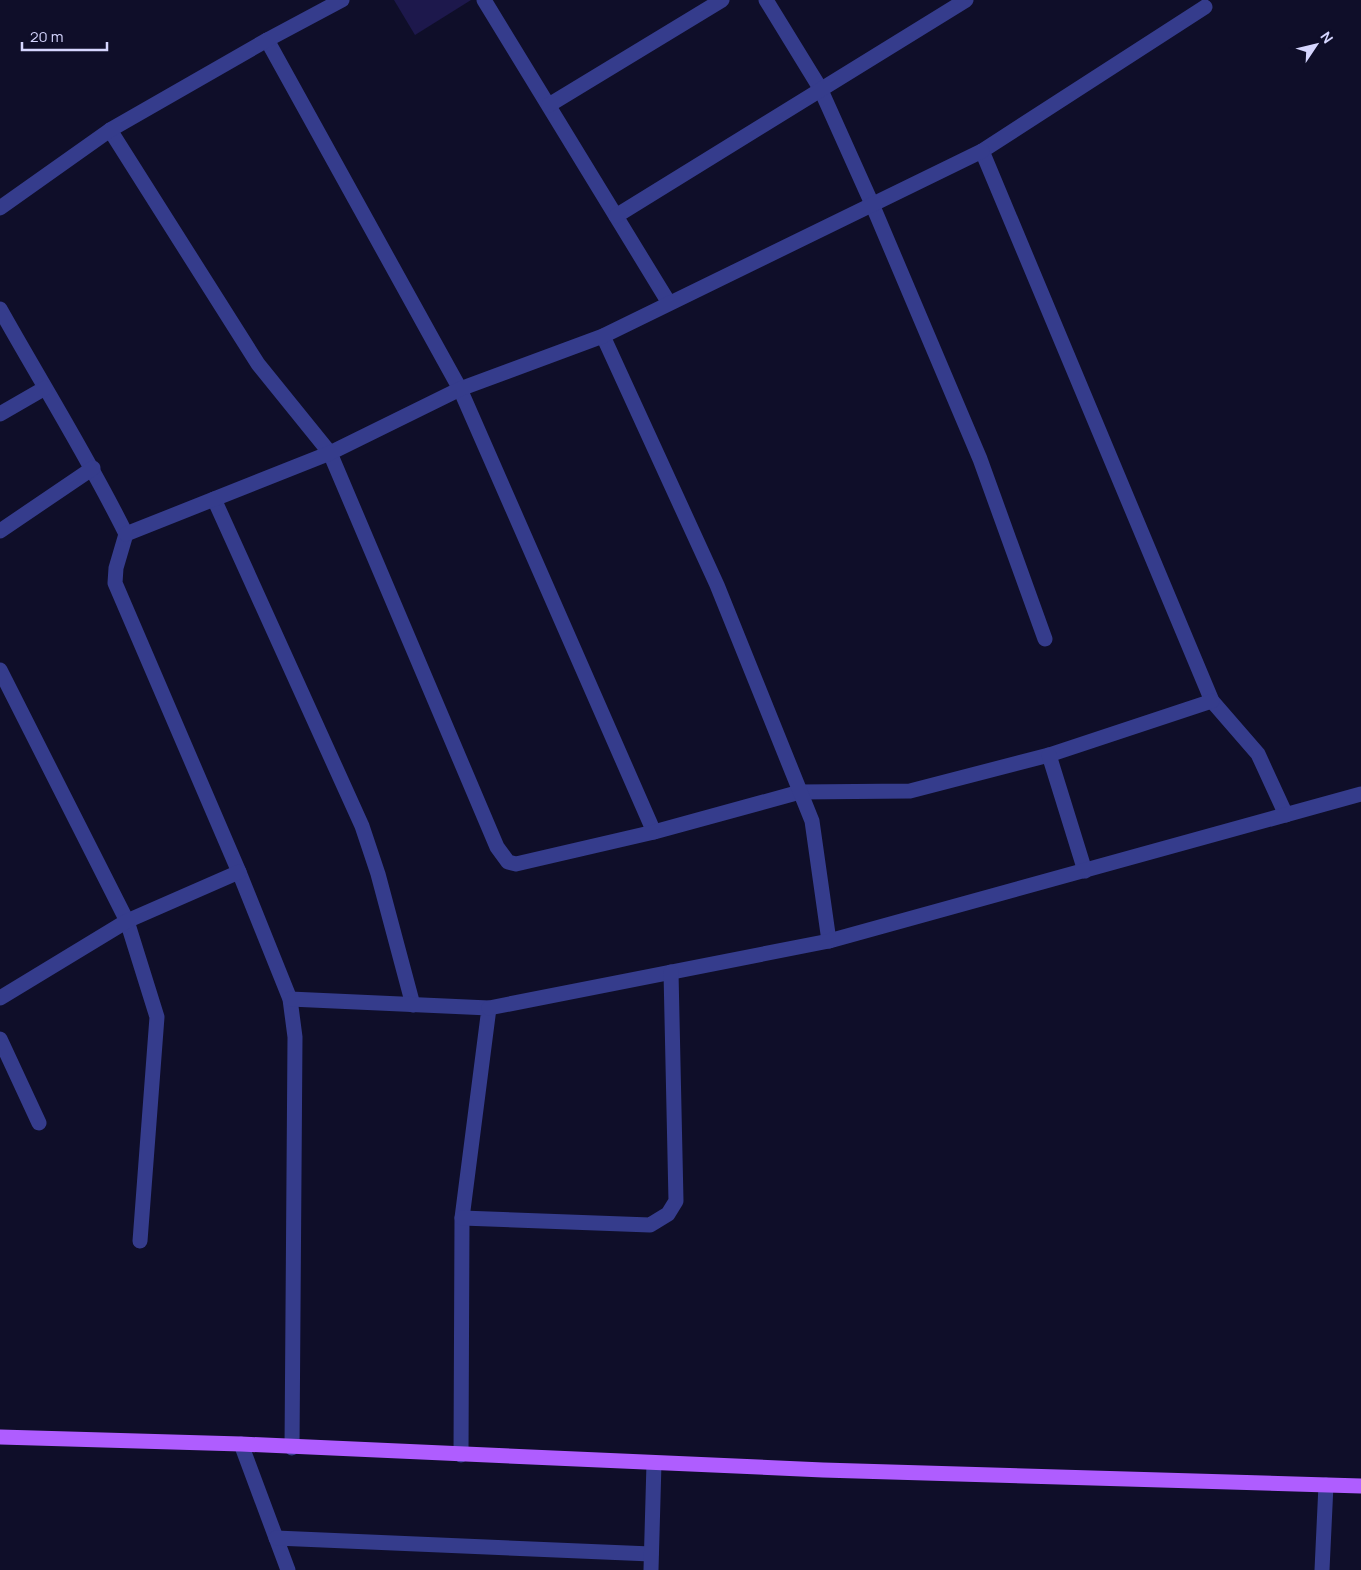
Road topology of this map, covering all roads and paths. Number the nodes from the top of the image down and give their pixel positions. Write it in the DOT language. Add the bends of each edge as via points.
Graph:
graph roads {
  1 [pos="342,0"];
  2 [pos="484,0"];
  3 [pos="722,0"];
  4 [pos="766,0"];
  5 [pos="966,0"];
  6 [pos="1205,8"];
  7 [pos="266,40"];
  8 [pos="820,88"];
  9 [pos="549,105"];
  10 [pos="110,130"];
  11 [pos="982,151"];
  12 [pos="872,204"];
  13 [pos="0,208"];
  14 [pos="616,216"];
  15 [pos="669,303"];
  16 [pos="0,309"];
  17 [pos="603,336"];
  18 [pos="45,388"];
  19 [pos="460,389"];
  20 [pos="0,414"];
  21 [pos="330,453"];
  22 [pos="93,468"];
  23 [pos="214,499"];
  24 [pos="0,531"];
  25 [pos="126,534"];
  26 [pos="1045,639"];
  27 [pos="0,670"];
  28 [pos="1212,701"];
  29 [pos="1049,755"];
  30 [pos="800,792"];
  31 [pos="1361,794"];
  32 [pos="1286,815"];
  33 [pos="654,832"];
  34 [pos="1085,871"];
  35 [pos="239,872"];
  36 [pos="127,921"];
  37 [pos="829,941"];
  38 [pos="671,972"];
  39 [pos="0,998"];
  40 [pos="290,999"];
  41 [pos="413,1005"];
  42 [pos="489,1008"];
  43 [pos="0,1039"];
  44 [pos="39,1123"];
  45 [pos="462,1218"];
  46 [pos="140,1241"];
  47 [pos="0,1437"];
  48 [pos="241,1444"];
  49 [pos="292,1448"];
  50 [pos="460,1455"];
  51 [pos="654,1463"];
  52 [pos="1326,1485"];
  53 [pos="1361,1486"];
  54 [pos="276,1538"];
  55 [pos="651,1554"];
  56 [pos="288,1570"];
  57 [pos="651,1570"];
  58 [pos="1322,1570"];
  1 -- 7 [label="street"];
  2 -- 9 [label="street"];
  3 -- 9 [label="street"];
  4 -- 8 [label="street"];
  5 -- 8 [label="street"];
  6 -- 11 [label="street"];
  7 -- 10 [label="street"];
  7 -- 19 [label="street"];
  8 -- 12 [label="street"];
  8 -- 14 [label="street"];
  9 -- 14 [label="street"];
  10 -- 13 [label="street"];
  10 -- 21 [label="street" via="258,364"];
  11 -- 12 [label="street"];
  11 -- 28 [label="street"];
  12 -- 15 [label="street"];
  12 -- 26 [label="street" via="980,459"];
  14 -- 15 [label="street"];
  15 -- 17 [label="street"];
  16 -- 18 [label="street"];
  17 -- 19 [label="street"];
  17 -- 30 [label="street" via="717,585"];
  18 -- 20 [label="street"];
  18 -- 22 [label="street"];
  19 -- 21 [label="street"];
  19 -- 33 [label="street"];
  21 -- 23 [label="street"];
  21 -- 33 [label="street" via="508,862 516,864"];
  22 -- 24 [label="street"];
  22 -- 25 [label="street"];
  23 -- 25 [label="street"];
  23 -- 41 [label="street" via="362,826"];
  25 -- 35 [label="street" via="115,583"];
  27 -- 36 [label="street"];
  28 -- 29 [label="street"];
  28 -- 32 [label="street" via="1258,754"];
  29 -- 30 [label="street" via="910,791"];
  29 -- 34 [label="street"];
  30 -- 33 [label="street"];
  30 -- 37 [label="street" via="812,821"];
  31 -- 32 [label="street"];
  32 -- 34 [label="street"];
  34 -- 37 [label="street"];
  35 -- 36 [label="street"];
  35 -- 40 [label="street"];
  36 -- 39 [label="street"];
  36 -- 46 [label="street" via="157,1017"];
  37 -- 38 [label="street"];
  38 -- 42 [label="street"];
  38 -- 45 [label="street" via="676,1201 668,1214 650,1226"];
  40 -- 41 [label="street"];
  40 -- 49 [label="street" via="295,1037"];
  41 -- 42 [label="street"];
  42 -- 45 [label="street"];
  43 -- 44 [label="street"];
  45 -- 50 [label="street"];
  47 -- 48 [label="main road"];
  48 -- 49 [label="main road"];
  48 -- 54 [label="street"];
  49 -- 50 [label="main road"];
  50 -- 51 [label="main road"];
  51 -- 52 [label="main road"];
  51 -- 55 [label="street"];
  52 -- 53 [label="main road"];
  52 -- 58 [label="street"];
  54 -- 55 [label="street"];
  54 -- 56 [label="street"];
  55 -- 57 [label="street"];
}
